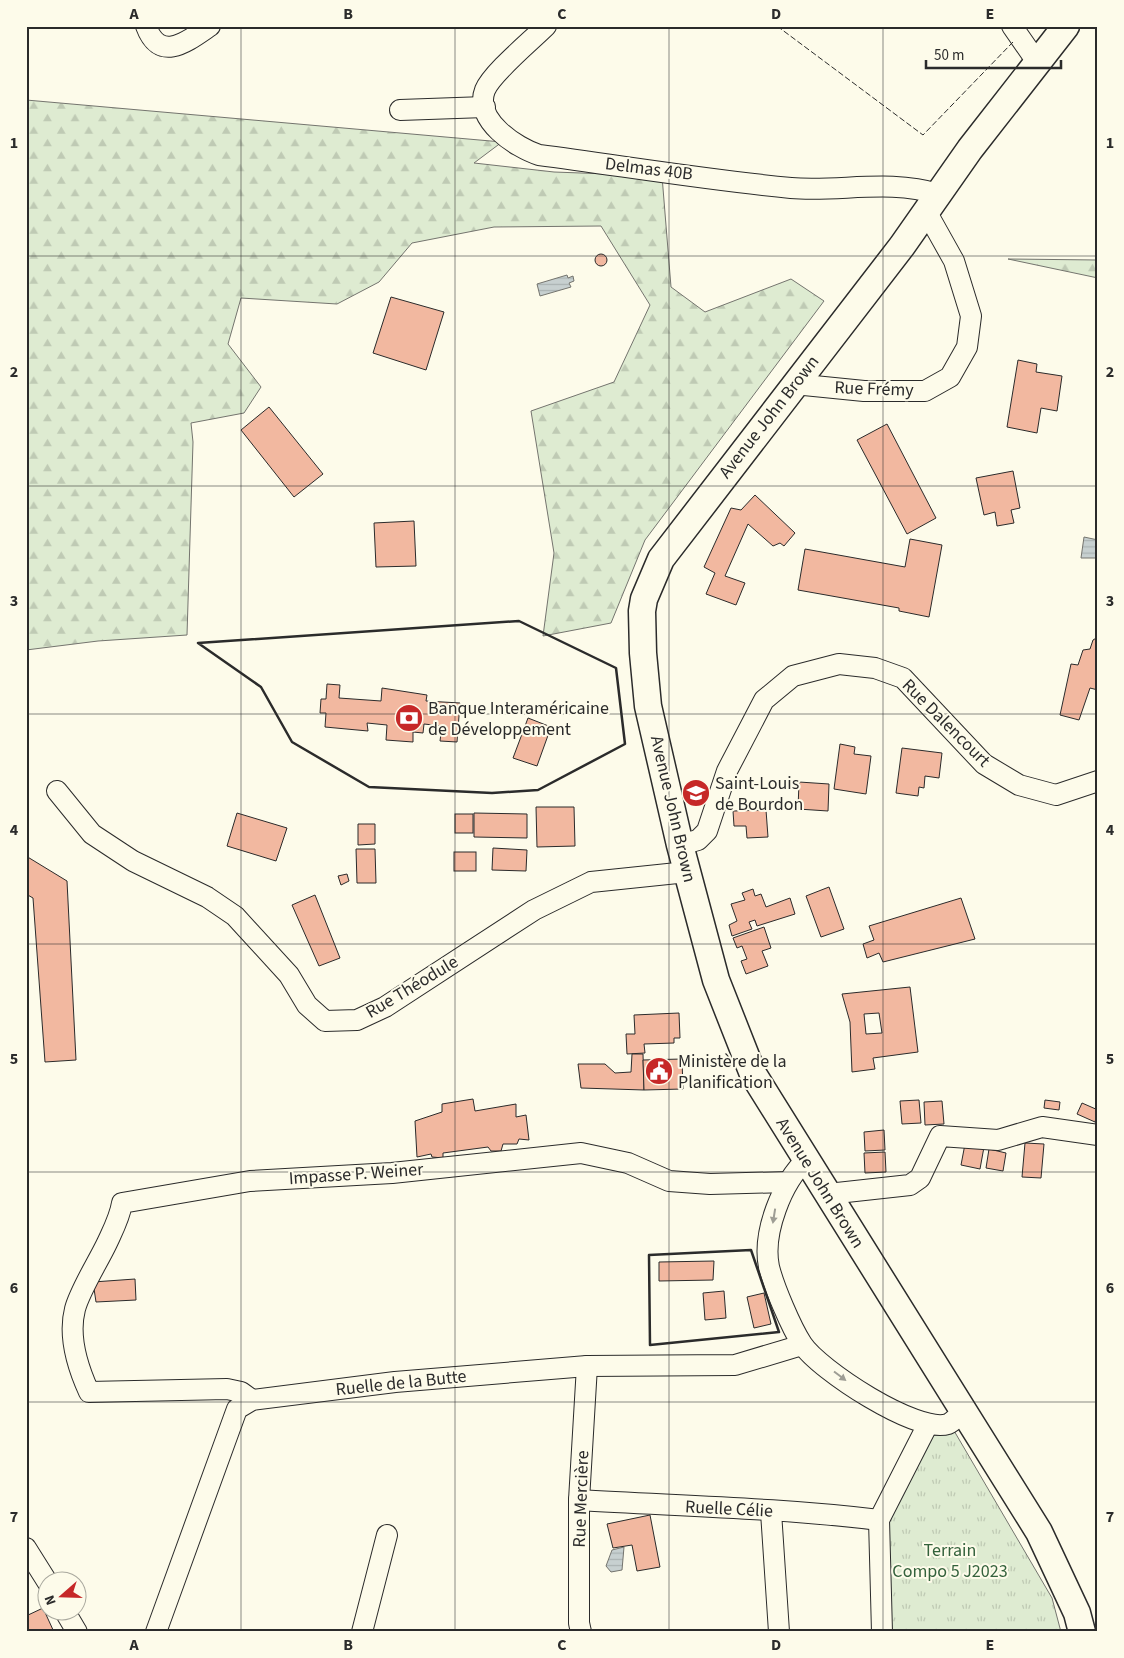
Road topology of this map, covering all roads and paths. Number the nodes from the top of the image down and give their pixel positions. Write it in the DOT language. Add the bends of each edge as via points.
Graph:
graph roads {
  1 [pos="146,26"];
  2 [pos="210,26"];
  3 [pos="546,26"];
  4 [pos="1012,26"];
  5 [pos="1066,26"];
  6 [pos="1037,62"];
  7 [pos="485,107"];
  8 [pos="400,110"];
  9 [pos="932,202"];
  10 [pos="794,384"];
  11 [pos="1098,782"];
  12 [pos="57,791"];
  13 [pos="680,845"];
  14 [pos="687,872"];
  15 [pos="1098,1135"];
  16 [pos="807,1160"];
  17 [pos="788,1182"];
  18 [pos="828,1194"];
  19 [pos="802,1345"];
  20 [pos="587,1366"];
  21 [pos="252,1400"];
  22 [pos="963,1412"];
  23 [pos="928,1424"];
  24 [pos="579,1500"];
  25 [pos="771,1512"];
  26 [pos="879,1520"];
  27 [pos="387,1535"];
  28 [pos="26,1548"];
  29 [pos="40,1570"];
  30 [pos="70,1620"];
  31 [pos="77,1632"];
  32 [pos="156,1632"];
  33 [pos="362,1632"];
  34 [pos="581,1632"];
  35 [pos="779,1632"];
  36 [pos="882,1632"];
  37 [pos="1082,1632"];
  1 -- 2 [label="street" via="150,37 161,46 176,48"];
  3 -- 7 [label="street" via="493,79 485,91"];
  4 -- 6 [label="street"];
  5 -- 6 [label="main road, Avenue John Brown"];
  6 -- 9 [label="main road, Avenue John Brown"];
  7 -- 8 [label="street"];
  7 -- 9 [label="street, Delmas 40B" via="502,134 521,149 539,155 793,188 921,188"];
  9 -- 10 [label="main road, Avenue John Brown" via="902,246"];
  9 -- 10 [label="street, Rue Frémy" via="971,316 968,347 950,377 925,391 864,391"];
  10 -- 13 [label="main road, Avenue John Brown" via="661,559 644,600 642,624 648,706"];
  11 -- 13 [label="street, Rue Dalencourt" via="1056,795 1019,785 984,764 903,678 875,668 839,664 793,676 764,700 727,771 707,831 698,840"];
  12 -- 14 [label="street, Rue Théodule" via="92,834 133,861 207,897 235,916 289,975 307,1005 325,1021 356,1020 385,1007 534,910 591,882"];
  13 -- 14 [label="main road, Avenue John Brown"];
  14 -- 16 [label="main road, Avenue John Brown" via="716,980 753,1074"];
  15 -- 18 [label="street" via="1042,1127 998,1140 940,1136 920,1178 910,1185"];
  16 -- 17 [label="street"];
  16 -- 18 [label="main road, Avenue John Brown"];
  17 -- 19 [label="street, one-way" via="776,1205 769,1244 769,1266"];
  17 -- 21 [label="street, Impasse P. Weiner" via="710,1184 669,1181 628,1163 581,1153 392,1173 250,1181 122,1203 75,1308 75,1345 81,1376 89,1392 227,1389 241,1392"];
  18 -- 22 [label="main road, Avenue John Brown"];
  19 -- 20 [label="street, Ruelle de la Butte" via="735,1365"];
  19 -- 23 [label="street, one-way" via="858,1389 900,1415"];
  20 -- 21 [label="street, Ruelle de la Butte" via="395,1382"];
  20 -- 24 [label="street, Rue Mercière"];
  21 -- 32 [label="street" via="237,1409"];
  22 -- 23 [label="street" via="949,1424"];
  22 -- 37 [label="main road, Avenue John Brown" via="1039,1532 1078,1613"];
  23 -- 26 [label="street"];
  24 -- 25 [label="street, Ruelle Célie"];
  24 -- 34 [label="street, Rue Mercière"];
  25 -- 26 [label="street, Ruelle Célie" via="810,1512"];
  25 -- 35 [label="street"];
  26 -- 36 [label="street"];
  27 -- 33 [label="street"];
  28 -- 29 [label="street"];
  30 -- 31 [label="street"];
}
